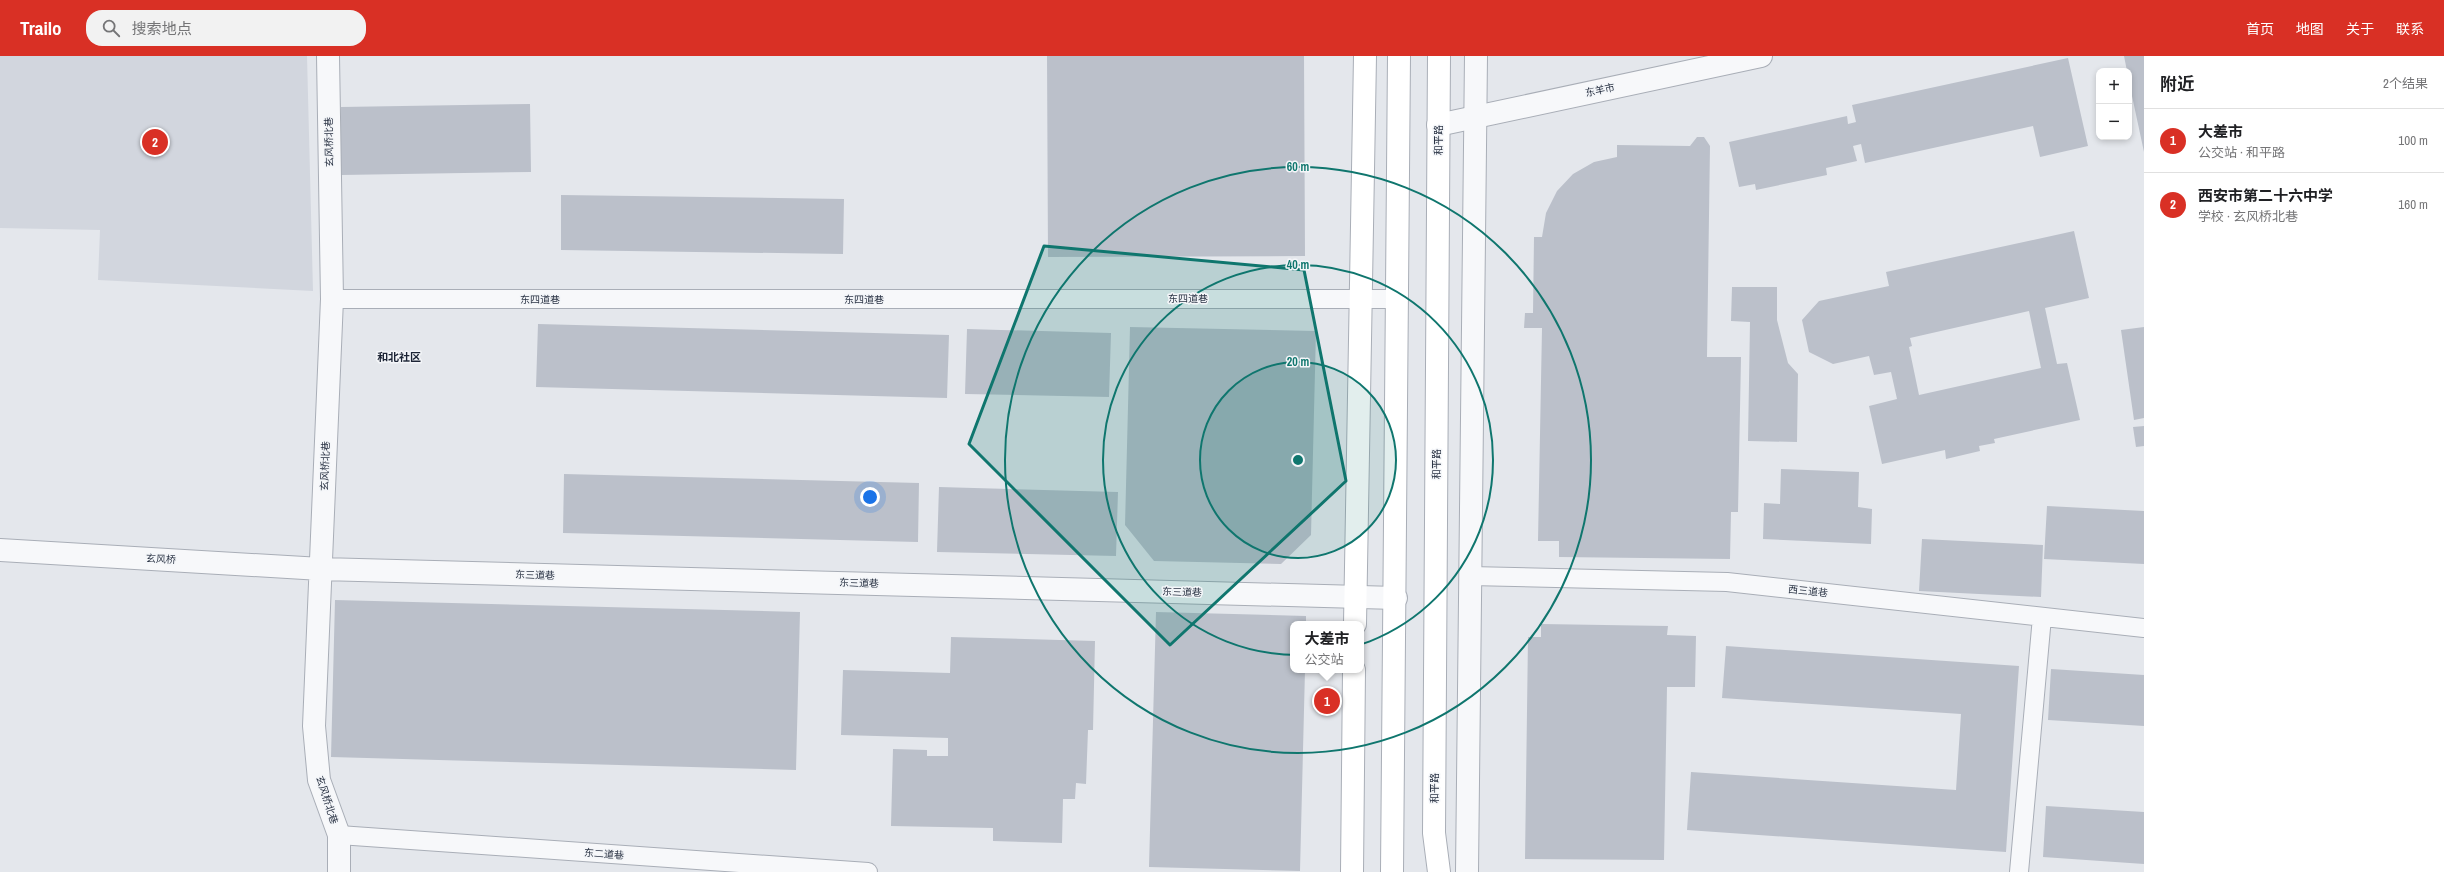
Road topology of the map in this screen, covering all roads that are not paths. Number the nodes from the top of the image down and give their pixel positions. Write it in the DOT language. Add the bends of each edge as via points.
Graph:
graph roads {
  1 [pos="328,56"];
  2 [pos="1366,56"];
  3 [pos="1399,56"];
  4 [pos="1439,56"];
  5 [pos="1476,56"];
  6 [pos="1761,56"];
  7 [pos="1475,117"];
  8 [pos="1438,125"];
  9 [pos="1361,298"];
  10 [pos="1396,298"];
  11 [pos="332,299"];
  12 [pos="0,550"];
  13 [pos="321,569"];
  14 [pos="1470,576"];
  15 [pos="1355,597"];
  16 [pos="1396,598"];
  17 [pos="2042,617"];
  18 [pos="1355,621"];
  19 [pos="2144,628"];
  20 [pos="1354,673"];
  21 [pos="339,835"];
  22 [pos="338,872"];
  23 [pos="868,872"];
  24 [pos="1352,872"];
  25 [pos="1392,872"];
  26 [pos="1439,872"];
  27 [pos="1467,872"];
  28 [pos="2019,872"];
  1 -- 11 [label="street, 玄风桥北巷"];
  2 -- 9 [label="main road"];
  3 -- 10 [label="main road"];
  4 -- 8 [label="main road, 和平路"];
  5 -- 7 [label="street"];
  6 -- 7 [label="street, 东羊市"];
  7 -- 8 [label="street, 东羊市"];
  7 -- 14 [label="street"];
  8 -- 26 [label="main road, 和平路" via="1434,833"];
  9 -- 10 [label="lane, 东四道巷"];
  9 -- 11 [label="lane, 东四道巷"];
  9 -- 15 [label="main road"];
  10 -- 16 [label="main road"];
  11 -- 13 [label="street, 玄风桥北巷"];
  12 -- 13 [label="street, 玄风桥"];
  13 -- 15 [label="street, 东三道巷"];
  13 -- 21 [label="street, 玄风桥北巷" via="314,726 319,780"];
  14 -- 17 [label="lane, 西三道巷" via="1727,582"];
  14 -- 27 [label="street"];
  15 -- 16 [label="street, 东三道巷"];
  15 -- 18 [label="main road"];
  16 -- 25 [label="main road"];
  17 -- 19 [label="lane, 西三道巷"];
  17 -- 28 [label="lane"];
  20 -- 24 [label="main road"];
  21 -- 22 [label="street, 玄风桥北巷"];
  21 -- 23 [label="lane, 东二道巷"];
}
